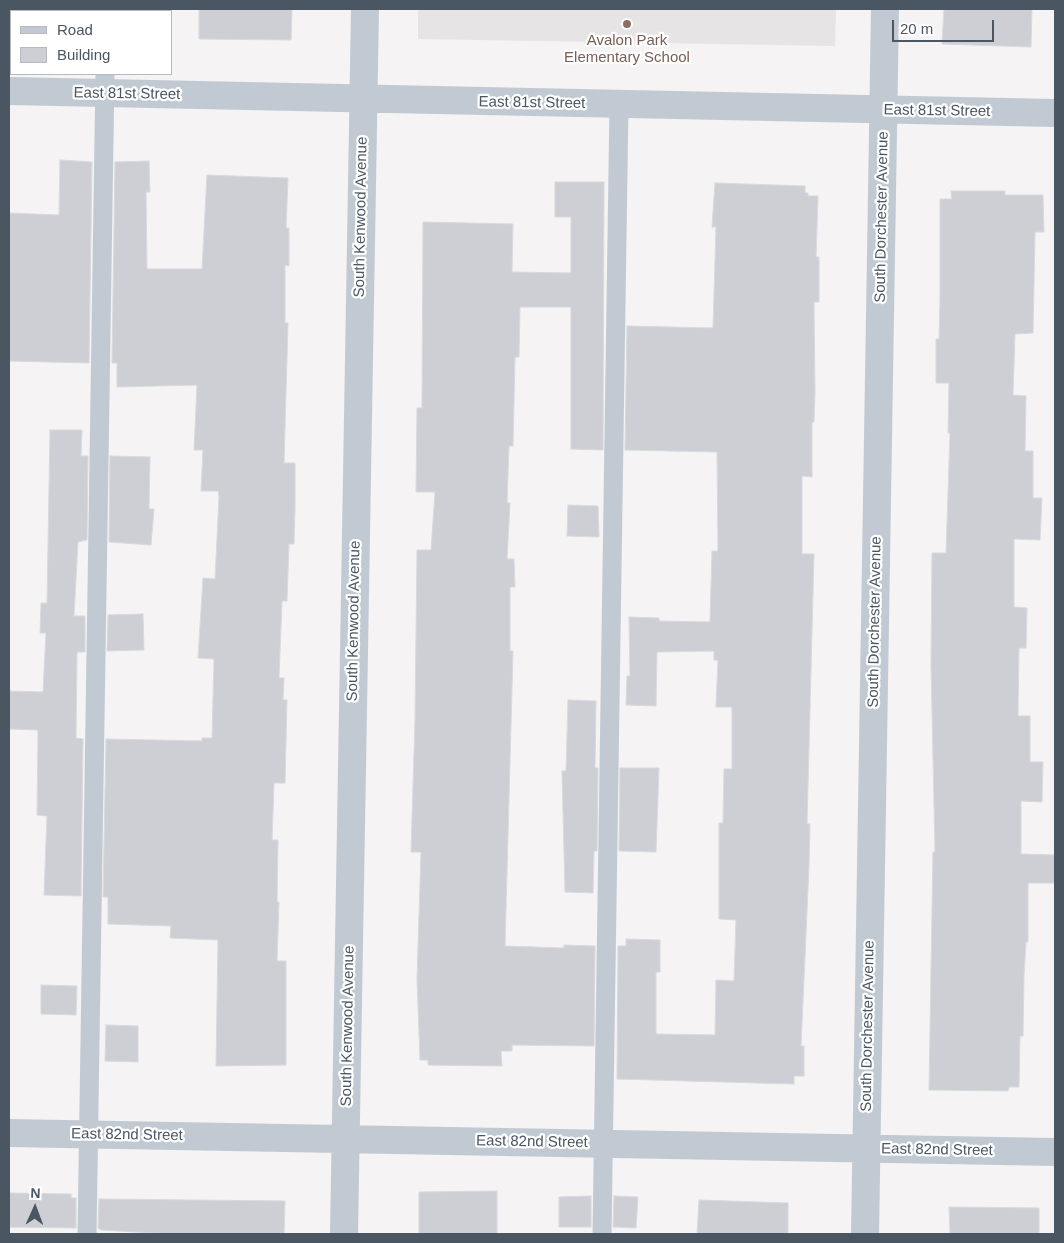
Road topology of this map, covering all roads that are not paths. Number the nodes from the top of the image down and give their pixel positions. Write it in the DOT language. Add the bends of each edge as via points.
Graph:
graph roads {
  1 [pos="365,9"];
  2 [pos="885,9"];
  3 [pos="105,84"];
  4 [pos="9,91"];
  5 [pos="363,99"];
  6 [pos="619,104"];
  7 [pos="883,110"];
  8 [pos="1055,113"];
  9 [pos="9,1133"];
  10 [pos="89,1134"];
  11 [pos="346,1138"];
  12 [pos="603,1144"];
  13 [pos="866,1149"];
  14 [pos="1055,1152"];
  15 [pos="87,1234"];
  16 [pos="344,1234"];
  17 [pos="602,1234"];
  18 [pos="865,1234"];
  1 -- 5 [label="street, South Kenwood Avenue"];
  2 -- 7 [label="street, South Dorchester Avenue"];
  3 -- 4 [label="street, East 81st Street"];
  3 -- 5 [label="street, East 81st Street"];
  3 -- 10 [label="lane"];
  5 -- 6 [label="street, East 81st Street"];
  5 -- 11 [label="street, South Kenwood Avenue"];
  6 -- 7 [label="street, East 81st Street"];
  6 -- 12 [label="lane"];
  7 -- 8 [label="street, East 81st Street"];
  7 -- 13 [label="street, South Dorchester Avenue"];
  9 -- 10 [label="street, East 82nd Street"];
  10 -- 11 [label="street, East 82nd Street"];
  10 -- 15 [label="lane"];
  11 -- 12 [label="street, East 82nd Street"];
  11 -- 16 [label="street, South Kenwood Avenue"];
  12 -- 13 [label="street, East 82nd Street"];
  12 -- 17 [label="lane"];
  13 -- 14 [label="street, East 82nd Street"];
  13 -- 18 [label="street, South Dorchester Avenue"];
}
